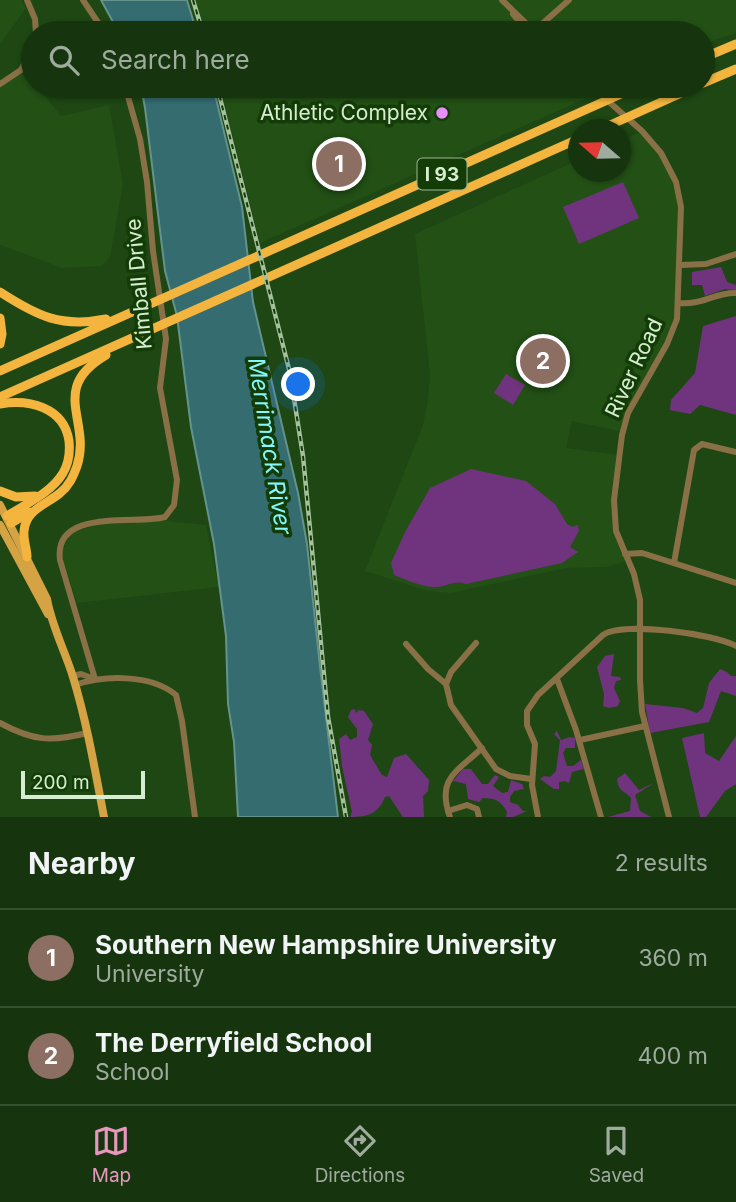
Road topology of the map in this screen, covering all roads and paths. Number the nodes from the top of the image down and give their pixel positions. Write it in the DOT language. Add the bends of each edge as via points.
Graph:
graph roads {
  1 [pos="27,0"];
  2 [pos="83,0"];
  3 [pos="569,0"];
  4 [pos="503,1"];
  5 [pos="35,21"];
  6 [pos="97,21"];
  7 [pos="522,21"];
  8 [pos="546,21"];
  9 [pos="736,44"];
  10 [pos="715,53"];
  11 [pos="736,69"];
  12 [pos="21,70"];
  13 [pos="715,78"];
  14 [pos="0,84"];
  15 [pos="128,98"];
  16 [pos="605,98"];
  17 [pos="612,98"];
  18 [pos="670,98"];
  19 [pos="624,119"];
  20 [pos="568,144"];
  21 [pos="736,254"];
  22 [pos="681,265"];
  23 [pos="0,292"];
  24 [pos="736,293"];
  25 [pos="679,303"];
  26 [pos="128,313"];
  27 [pos="0,318"];
  28 [pos="148,331"];
  29 [pos="0,344"];
  30 [pos="0,371"];
  31 [pos="0,397"];
  32 [pos="0,404"];
  33 [pos="736,453"];
  34 [pos="0,491"];
  35 [pos="41,495"];
  36 [pos="0,505"];
  37 [pos="33,511"];
  38 [pos="3,523"];
  39 [pos="625,554"];
  40 [pos="27,557"];
  41 [pos="674,563"];
  42 [pos="736,583"];
  43 [pos="50,616"];
  44 [pos="641,630"];
  45 [pos="476,643"];
  46 [pos="406,644"];
  47 [pos="736,646"];
  48 [pos="96,679"];
  49 [pos="557,679"];
  50 [pos="74,680"];
  51 [pos="446,684"];
  52 [pos="0,723"];
  53 [pos="645,726"];
  54 [pos="87,733"];
  55 [pos="580,740"];
  56 [pos="482,748"];
  57 [pos="531,779"];
  58 [pos="449,814"];
  59 [pos="104,817"];
  60 [pos="195,817"];
  61 [pos="479,817"];
  62 [pos="538,817"];
  63 [pos="601,817"];
  64 [pos="669,817"];
  1 -- 5 [label="street"];
  2 -- 6 [label="street"];
  3 -- 8 [label="street"];
  4 -- 7 [label="street"];
  9 -- 10 [label="highway"];
  11 -- 13 [label="highway"];
  12 -- 14 [label="street"];
  15 -- 48 [label="street, Kimball Drive" via="147,182 166,339 160,388 177,481 174,505 165,517 109,519 71,532 60,545 60,560"];
  16 -- 22 [label="street, River Road" via="642,131 666,161 678,191"];
  17 -- 26 [label="highway, I 93"];
  18 -- 19 [label="highway"];
  20 -- 28 [label="highway, I 93"];
  21 -- 22 [label="street" via="706,264"];
  22 -- 25 [label="street, River Road"];
  23 -- 26 [label="highway" via="57,321 84,323"];
  24 -- 25 [label="street"];
  25 -- 39 [label="street, River Road" via="672,333 624,424 614,512"];
  26 -- 30 [label="highway, I 93"];
  27 -- 29 [label="highway"];
  28 -- 31 [label="highway, I 93"];
  28 -- 37 [label="highway" via="92,363 82,376 74,408 80,439 74,475 61,492"];
  32 -- 35 [label="highway" via="34,404 56,415 66,430 66,467"];
  33 -- 41 [label="street" via="702,444 694,450"];
  34 -- 35 [label="highway" via="21,497"];
  35 -- 38 [label="highway"];
  36 -- 38 [label="main road"];
  37 -- 38 [label="highway"];
  37 -- 40 [label="highway" via="24,529"];
  38 -- 40 [label="main road"];
  38 -- 43 [label="main road"];
  39 -- 41 [label="street" via="642,553"];
  39 -- 44 [label="street, River Road" via="638,589"];
  40 -- 43 [label="main road"];
  41 -- 42 [label="street"];
  43 -- 50 [label="main road"];
  44 -- 47 [label="street" via="710,636"];
  44 -- 49 [label="street" via="607,632"];
  44 -- 53 [label="street, River Road" via="640,694"];
  45 -- 51 [label="street"];
  46 -- 51 [label="street"];
  48 -- 50 [label="street"];
  48 -- 60 [label="street" via="135,680 176,695"];
  49 -- 55 [label="street"];
  49 -- 57 [label="street" via="527,711 535,744"];
  50 -- 54 [label="main road"];
  51 -- 56 [label="street" via="451,705"];
  52 -- 54 [label="street" via="41,739"];
  53 -- 55 [label="street"];
  53 -- 64 [label="street, River Road"];
  54 -- 59 [label="main road"];
  55 -- 63 [label="street"];
  56 -- 57 [label="street" via="502,774"];
  56 -- 58 [label="street" via="447,781 444,795"];
  57 -- 62 [label="street"];
  58 -- 61 [label="street" via="467,805 477,810"];
}
